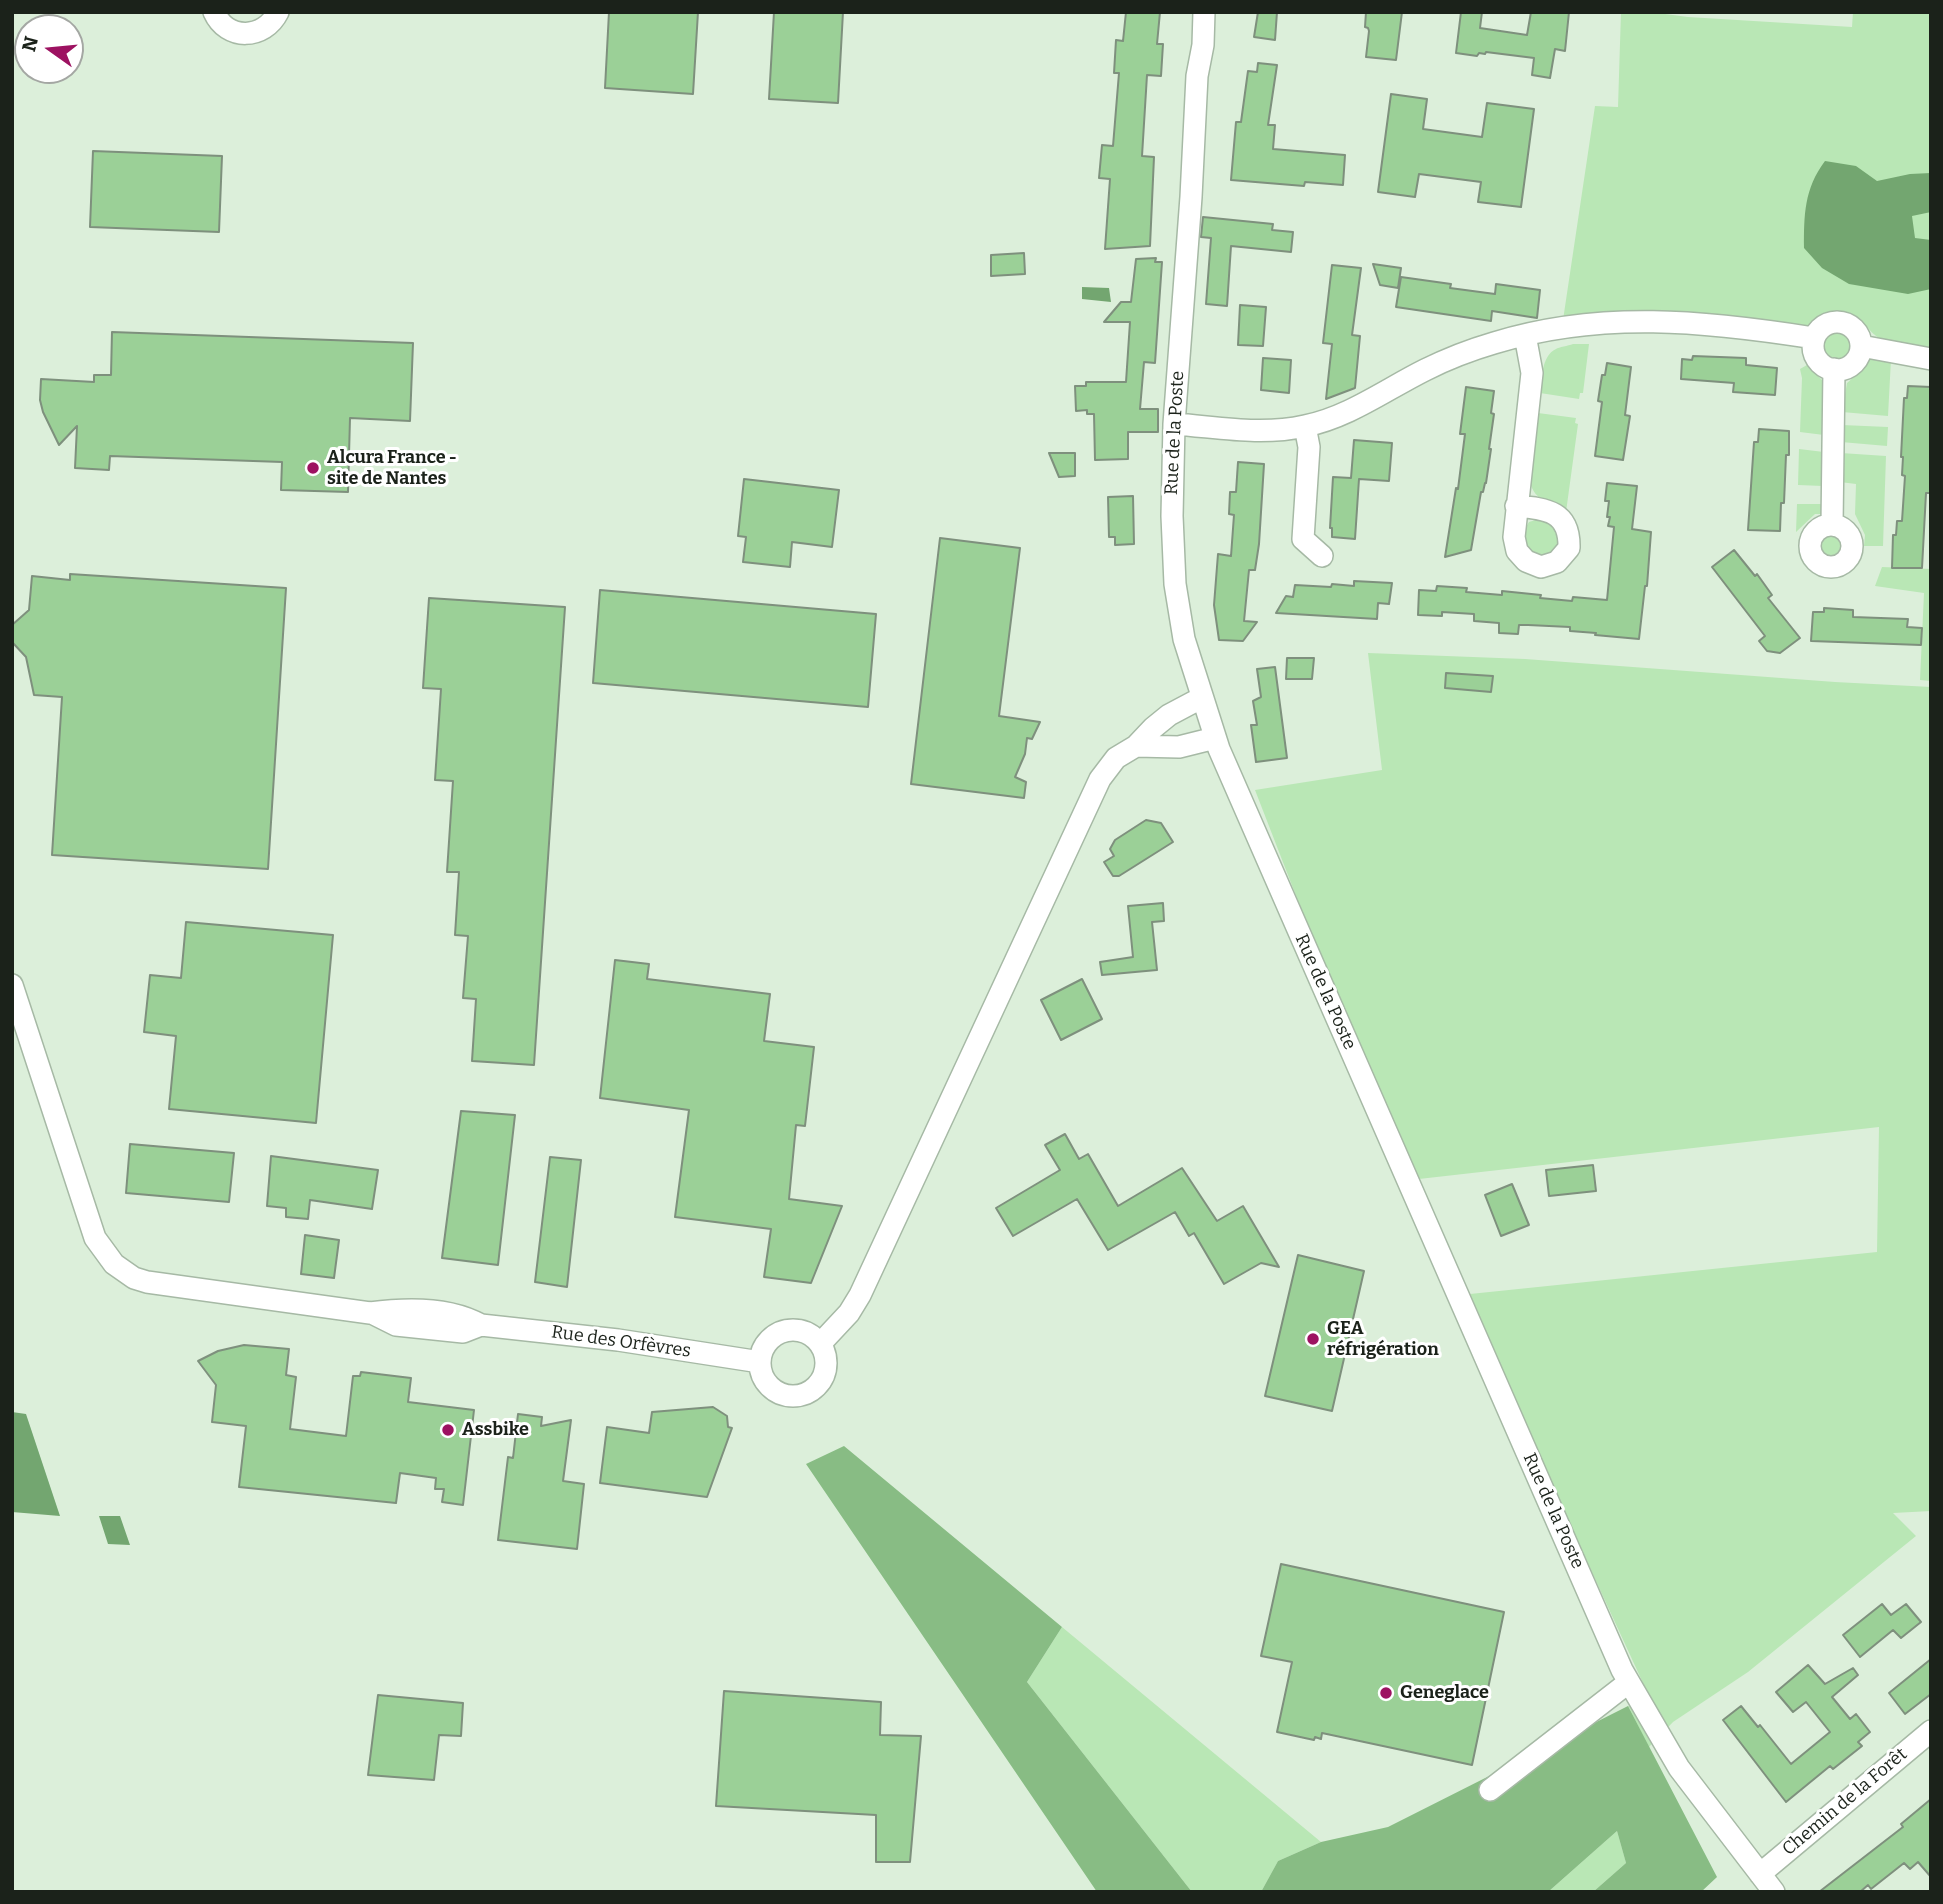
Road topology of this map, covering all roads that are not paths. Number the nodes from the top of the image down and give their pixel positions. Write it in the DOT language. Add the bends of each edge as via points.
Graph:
graph roads {
  1 [pos="214,12"];
  2 [pos="278,12"];
  3 [pos="1204,12"];
  4 [pos="1525,335"];
  5 [pos="1814,338"];
  6 [pos="1861,346"];
  7 [pos="1931,359"];
  8 [pos="1834,369"];
  9 [pos="1174,424"];
  10 [pos="1305,426"];
  11 [pos="1516,506"];
  12 [pos="1832,525"];
  13 [pos="1322,556"];
  14 [pos="1201,698"];
  15 [pos="1215,737"];
  16 [pos="1136,746"];
  17 [pos="12,985"];
  18 [pos="820,1345"];
  19 [pos="760,1362"];
  20 [pos="1629,1682"];
  21 [pos="1931,1731"];
  22 [pos="1490,1790"];
  23 [pos="1760,1874"];
  24 [pos="1774,1892"];
  1 -- 2 [label="street" via="222,25 243,34 266,28"];
  3 -- 9 [label="street, Rue de la Poste"];
  4 -- 5 [label="street" via="1558,327 1658,321"];
  4 -- 10 [label="street" via="1459,355 1343,414"];
  4 -- 11 [label="street" via="1532,373"];
  5 -- 6 [label="street" via="1823,326 1837,321 1851,326"];
  5 -- 8 [label="street" via="1819,362"];
  6 -- 7 [label="street"];
  6 -- 8 [label="street" via="1855,361"];
  8 -- 12 [label="street"];
  9 -- 10 [label="street" via="1250,432"];
  9 -- 14 [label="street, Rue de la Poste" via="1175,584"];
  10 -- 13 [label="street" via="1309,447 1303,539"];
  14 -- 15 [label="street, Rue de la Poste"];
  14 -- 16 [label="street" via="1169,715"];
  15 -- 16 [label="street" via="1179,747"];
  15 -- 20 [label="street, Rue de la Poste"];
  16 -- 18 [label="street" via="1116,758 1100,779 860,1295"];
  17 -- 19 [label="street, Rue des Orfèvres" via="95,1238 126,1273 147,1282 370,1313 396,1325 463,1332 481,1325"];
  18 -- 19 [label="street" via="804,1332 784,1331 767,1343"];
  18 -- 19 [label="street" via="824,1374 802,1395 772,1389"];
  20 -- 22 [label="street"];
  20 -- 23 [label="street, Rue de la Poste" via="1679,1768"];
  21 -- 23 [label="street, Chemin de la Forêt"];
  23 -- 24 [label="street, Rue de la Poste"];
}
